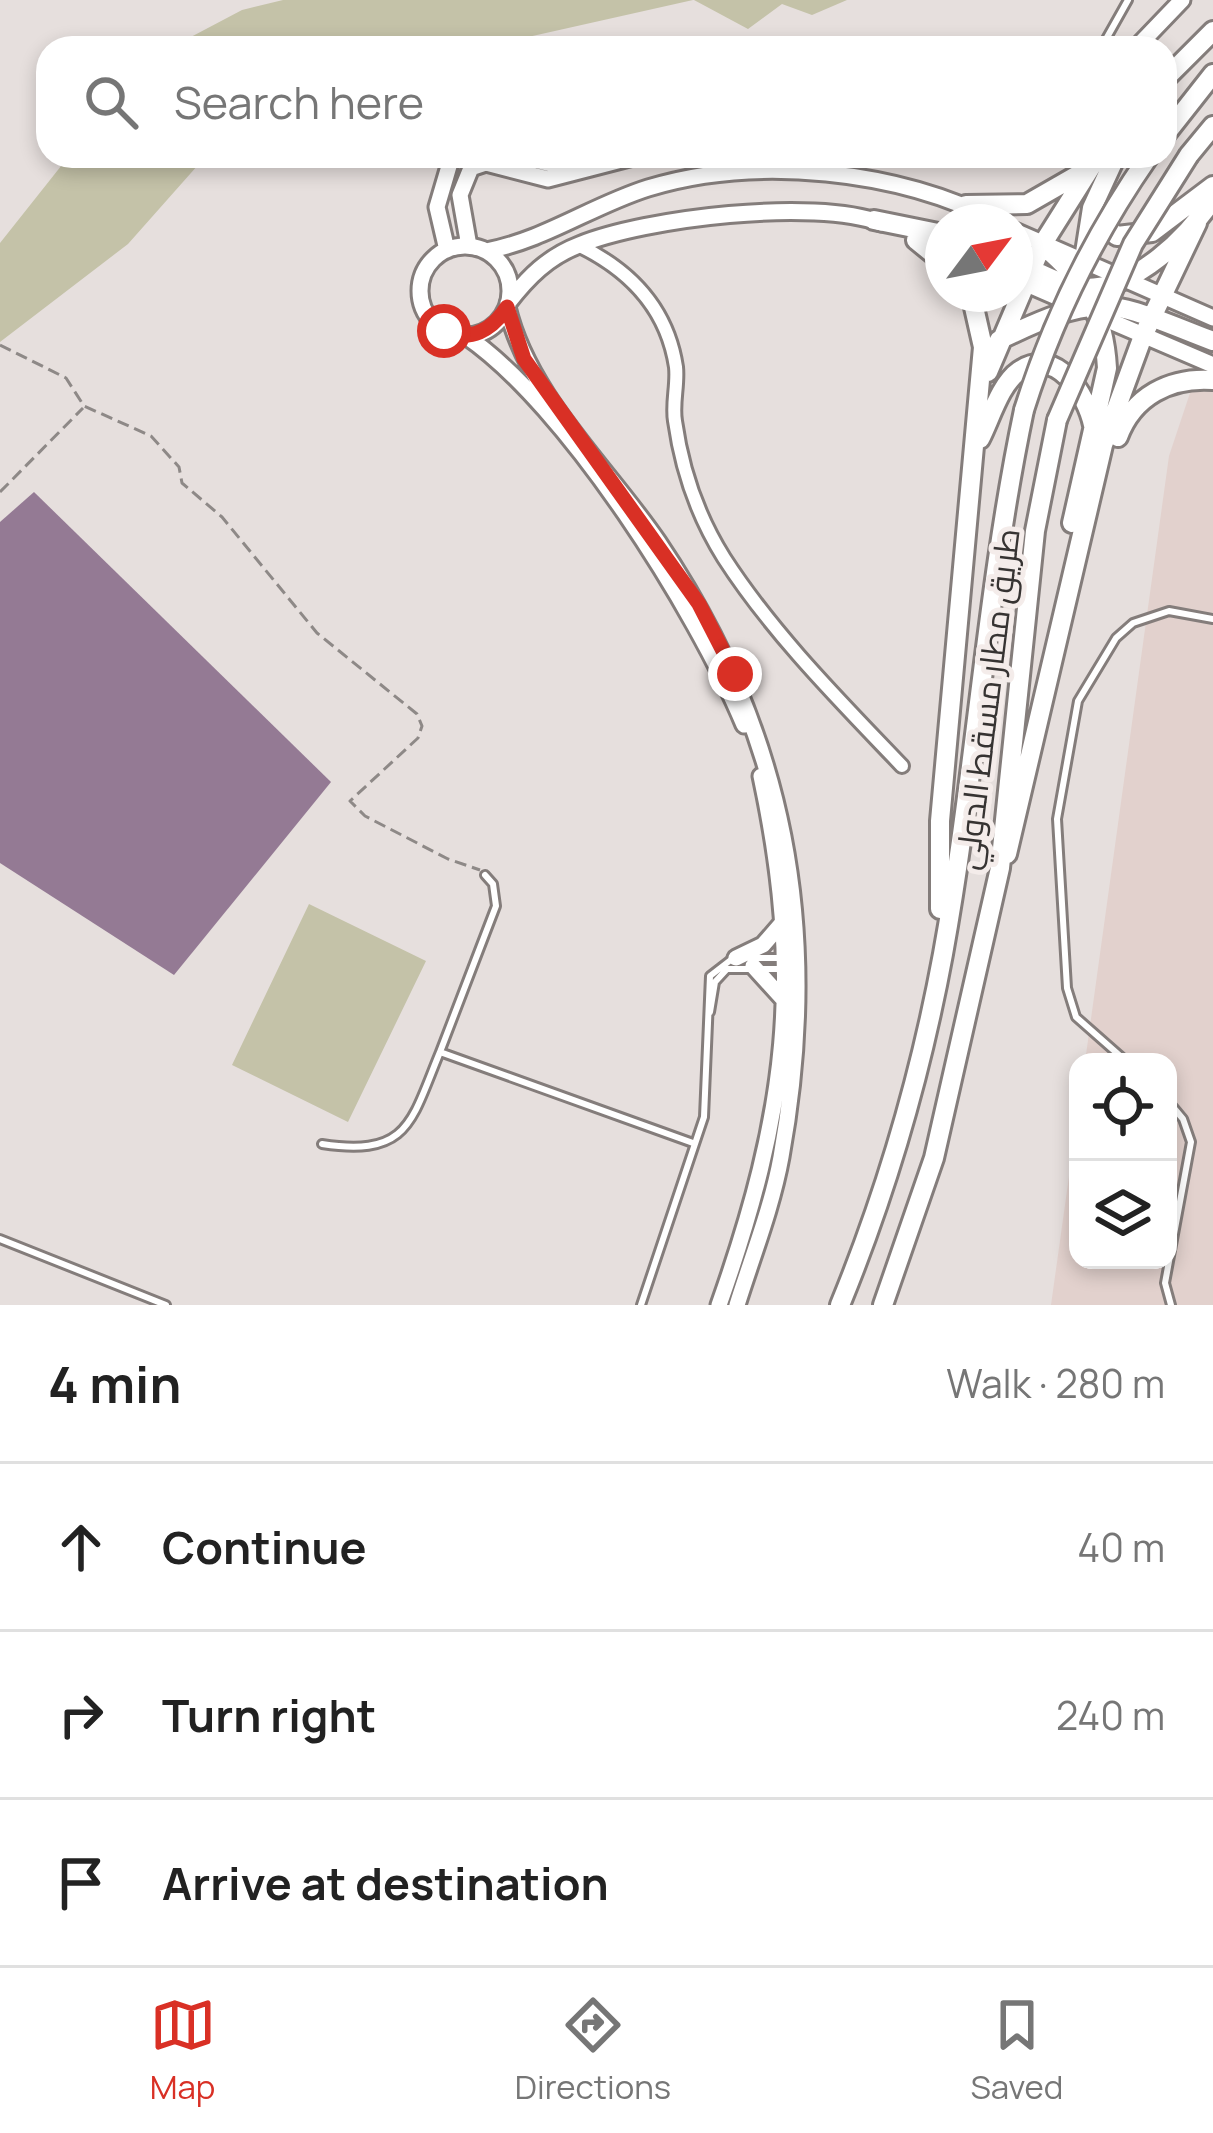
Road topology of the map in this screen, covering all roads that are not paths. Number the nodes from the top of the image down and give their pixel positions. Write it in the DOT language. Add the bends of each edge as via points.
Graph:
graph roads {
  1 [pos="1127,0"];
  2 [pos="1182,0"];
  3 [pos="1213,32"];
  4 [pos="1108,36"];
  5 [pos="1148,36"];
  6 [pos="1177,67"];
  7 [pos="1213,74"];
  8 [pos="1177,120"];
  9 [pos="1213,126"];
  10 [pos="448,168"];
  11 [pos="471,168"];
  12 [pos="505,168"];
  13 [pos="576,168"];
  14 [pos="592,168"];
  15 [pos="1085,168"];
  16 [pos="1090,168"];
  17 [pos="1110,168"];
  18 [pos="1141,168"];
  19 [pos="585,170"];
  20 [pos="1213,186"];
  21 [pos="1213,199"];
  22 [pos="961,204"];
  23 [pos="1028,204"];
  24 [pos="1092,208"];
  25 [pos="874,220"];
  26 [pos="1197,223"];
  27 [pos="925,230"];
  28 [pos="916,240"];
  29 [pos="1033,240"];
  30 [pos="925,243"];
  31 [pos="578,245"];
  32 [pos="1042,245"];
  33 [pos="925,247"];
  34 [pos="477,249"];
  35 [pos="447,250"];
  36 [pos="1033,257"];
  37 [pos="1083,264"];
  38 [pos="1033,278"];
  39 [pos="1120,280"];
  40 [pos="1161,297"];
  41 [pos="1093,301"];
  42 [pos="508,305"];
  43 [pos="978,312"];
  44 [pos="1008,312"];
  45 [pos="1213,318"];
  46 [pos="1148,326"];
  47 [pos="466,336"];
  48 [pos="999,340"];
  49 [pos="1213,341"];
  50 [pos="1213,365"];
  51 [pos="1213,380"];
  52 [pos="980,394"];
  53 [pos="1094,430"];
  54 [pos="973,453"];
  55 [pos="1088,508"];
  56 [pos="1213,619"];
  57 [pos="1042,711"];
  58 [pos="902,766"];
  59 [pos="1000,868"];
  60 [pos="485,874"];
  61 [pos="782,922"];
  62 [pos="943,955"];
  63 [pos="736,958"];
  64 [pos="791,964"];
  65 [pos="753,966"];
  66 [pos="786,1006"];
  67 [pos="708,1021"];
  68 [pos="440,1052"];
  69 [pos="1117,1053"];
  70 [pos="1177,1112"];
  71 [pos="692,1143"];
  72 [pos="322,1144"];
  73 [pos="0,1239"];
  74 [pos="166,1305"];
  75 [pos="641,1305"];
  76 [pos="719,1305"];
  77 [pos="737,1305"];
  78 [pos="840,1305"];
  79 [pos="883,1305"];
  80 [pos="1171,1305"];
  1 -- 4 [label="lane"];
  2 -- 5 [label="street"];
  3 -- 6 [label="main road"];
  7 -- 8 [label="main road"];
  9 -- 59 [label="main road, طريق مطار مسقط الدولي, bridge" via="1132,244 1057,420 1036,531"];
  10 -- 35 [label="street" via="436,207"];
  11 -- 34 [label="street" via="460,195"];
  12 -- 19 [label="street" via="548,179"];
  13 -- 19 [label="street"];
  14 -- 19 [label="street"];
  15 -- 23 [label="main road"];
  16 -- 32 [label="main road"];
  17 -- 24 [label="main road"];
  18 -- 62 [label="main road, طريق مطار مسقط الدولي, bridge" via="1060,310 1024,410"];
  20 -- 24 [label="main road" via="1178,218 1137,235 1107,231"];
  21 -- 26 [label="main road"];
  22 -- 34 [label="street" via="863,179 725,172 648,188 551,233"];
  24 -- 37 [label="main road"];
  25 -- 27 [label="main road"];
  25 -- 28 [label="street"];
  25 -- 31 [label="street" via="734,214"];
  26 -- 39 [label="main road"];
  26 -- 40 [label="main road"];
  28 -- 30 [label="street"];
  28 -- 33 [label="main road"];
  29 -- 32 [label="street"];
  31 -- 42 [label="street" via="532,272"];
  31 -- 58 [label="street" via="642,288 666,326 684,474 724,557"];
  32 -- 36 [label="main road"];
  32 -- 37 [label="street"];
  32 -- 41 [label="main road"];
  34 -- 35 [label="street"];
  34 -- 42 [label="street" via="506,273"];
  35 -- 47 [label="street" via="424,273 420,295 435,324"];
  37 -- 39 [label="street"];
  37 -- 41 [label="main road"];
  38 -- 41 [label="main road"];
  39 -- 40 [label="street"];
  39 -- 41 [label="main road"];
  40 -- 45 [label="street"];
  40 -- 46 [label="main road"];
  41 -- 46 [label="main road"];
  41 -- 48 [label="main road"];
  41 -- 53 [label="main road" via="1107,368"];
  42 -- 47 [label="street" via="498,322"];
  42 -- 64 [label="street" via="524,359 699,604 735,674 785,834"];
  43 -- 52 [label="main road"];
  44 -- 48 [label="main road"];
  46 -- 49 [label="main road"];
  46 -- 50 [label="street"];
  46 -- 55 [label="main road"];
  47 -- 61 [label="street" via="528,386 700,633 757,758"];
  48 -- 52 [label="main road"];
  51 -- 55 [label="main road" via="1174,384 1137,404"];
  52 -- 54 [label="main road"];
  53 -- 54 [label="main road" via="1084,392 1070,377 1026,367 1013,376"];
  53 -- 57 [label="main road" via="1055,604"];
  54 -- 62 [label="main road" via="940,821"];
  55 -- 57 [label="main road"];
  56 -- 69 [label="lane" via="1168,611 1133,623 1078,700 1057,819 1067,988 1076,1017"];
  57 -- 59 [label="main road"];
  59 -- 79 [label="main road, طريق مطار مسقط الدولي" via="934,1158"];
  60 -- 68 [label="lane" via="496,906"];
  61 -- 63 [label="street" via="763,945"];
  61 -- 64 [label="street"];
  62 -- 78 [label="main road, طريق مطار مسقط الدولي" via="883,1190"];
  63 -- 64 [label="lane"];
  63 -- 67 [label="lane" via="710,976"];
  64 -- 65 [label="lane"];
  64 -- 66 [label="street"];
  64 -- 77 [label="street" via="781,1160"];
  65 -- 66 [label="street"];
  65 -- 67 [label="lane" via="720,974"];
  66 -- 76 [label="street" via="777,1111"];
  67 -- 71 [label="lane" via="707,1103"];
  68 -- 71 [label="lane"];
  68 -- 72 [label="lane" via="397,1138 361,1150"];
  70 -- 80 [label="lane" via="1190,1142 1165,1283"];
  71 -- 75 [label="lane"];
  73 -- 74 [label="lane"];
}
